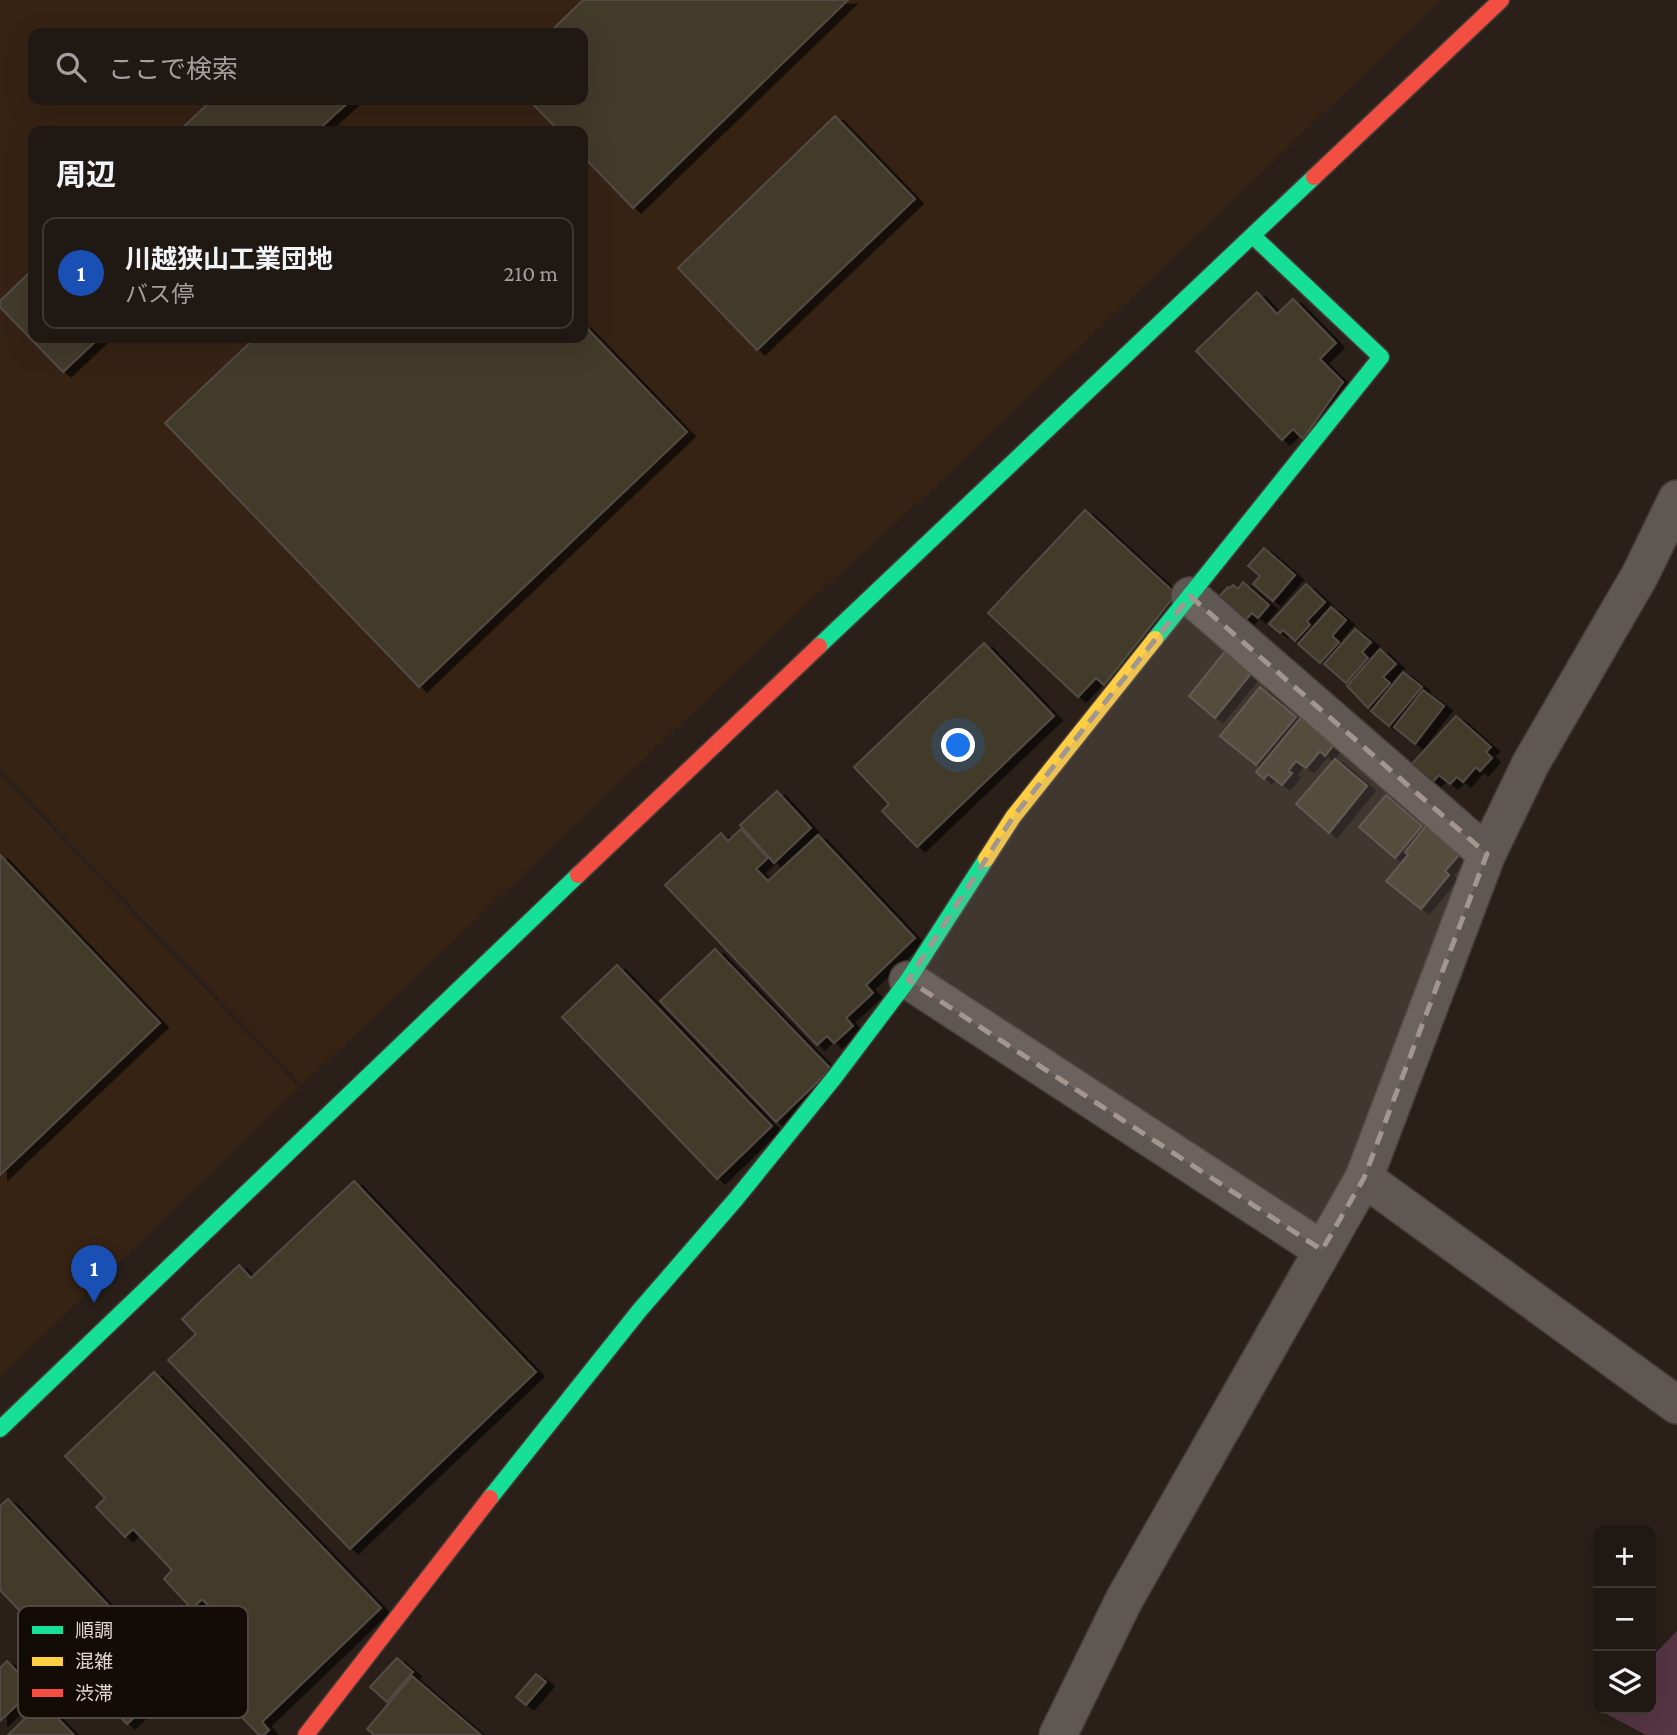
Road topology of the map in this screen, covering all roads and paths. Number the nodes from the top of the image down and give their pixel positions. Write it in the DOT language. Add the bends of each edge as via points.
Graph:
graph roads {
  1 [pos="1501,0"];
  2 [pos="1253,236"];
  3 [pos="1677,499"];
  4 [pos="1190,596"];
  5 [pos="1487,854"];
  6 [pos="908,980"];
  7 [pos="1364,1178"];
  8 [pos="1322,1250"];
  9 [pos="1677,1405"];
  10 [pos="0,1429"];
  11 [pos="306,1735"];
  12 [pos="1058,1735"];
  1 -- 2 [label="street"];
  2 -- 4 [label="street" via="1381,358"];
  2 -- 10 [label="street" via="636,818"];
  3 -- 5 [label="street" via="1640,575 1531,764"];
  4 -- 5 [label="street"];
  4 -- 6 [label="street" via="1013,817"];
  5 -- 7 [label="street"];
  6 -- 8 [label="street"];
  6 -- 11 [label="street" via="834,1078 572,1395"];
  7 -- 8 [label="street"];
  7 -- 9 [label="street"];
  8 -- 12 [label="street" via="1124,1600"];
}
